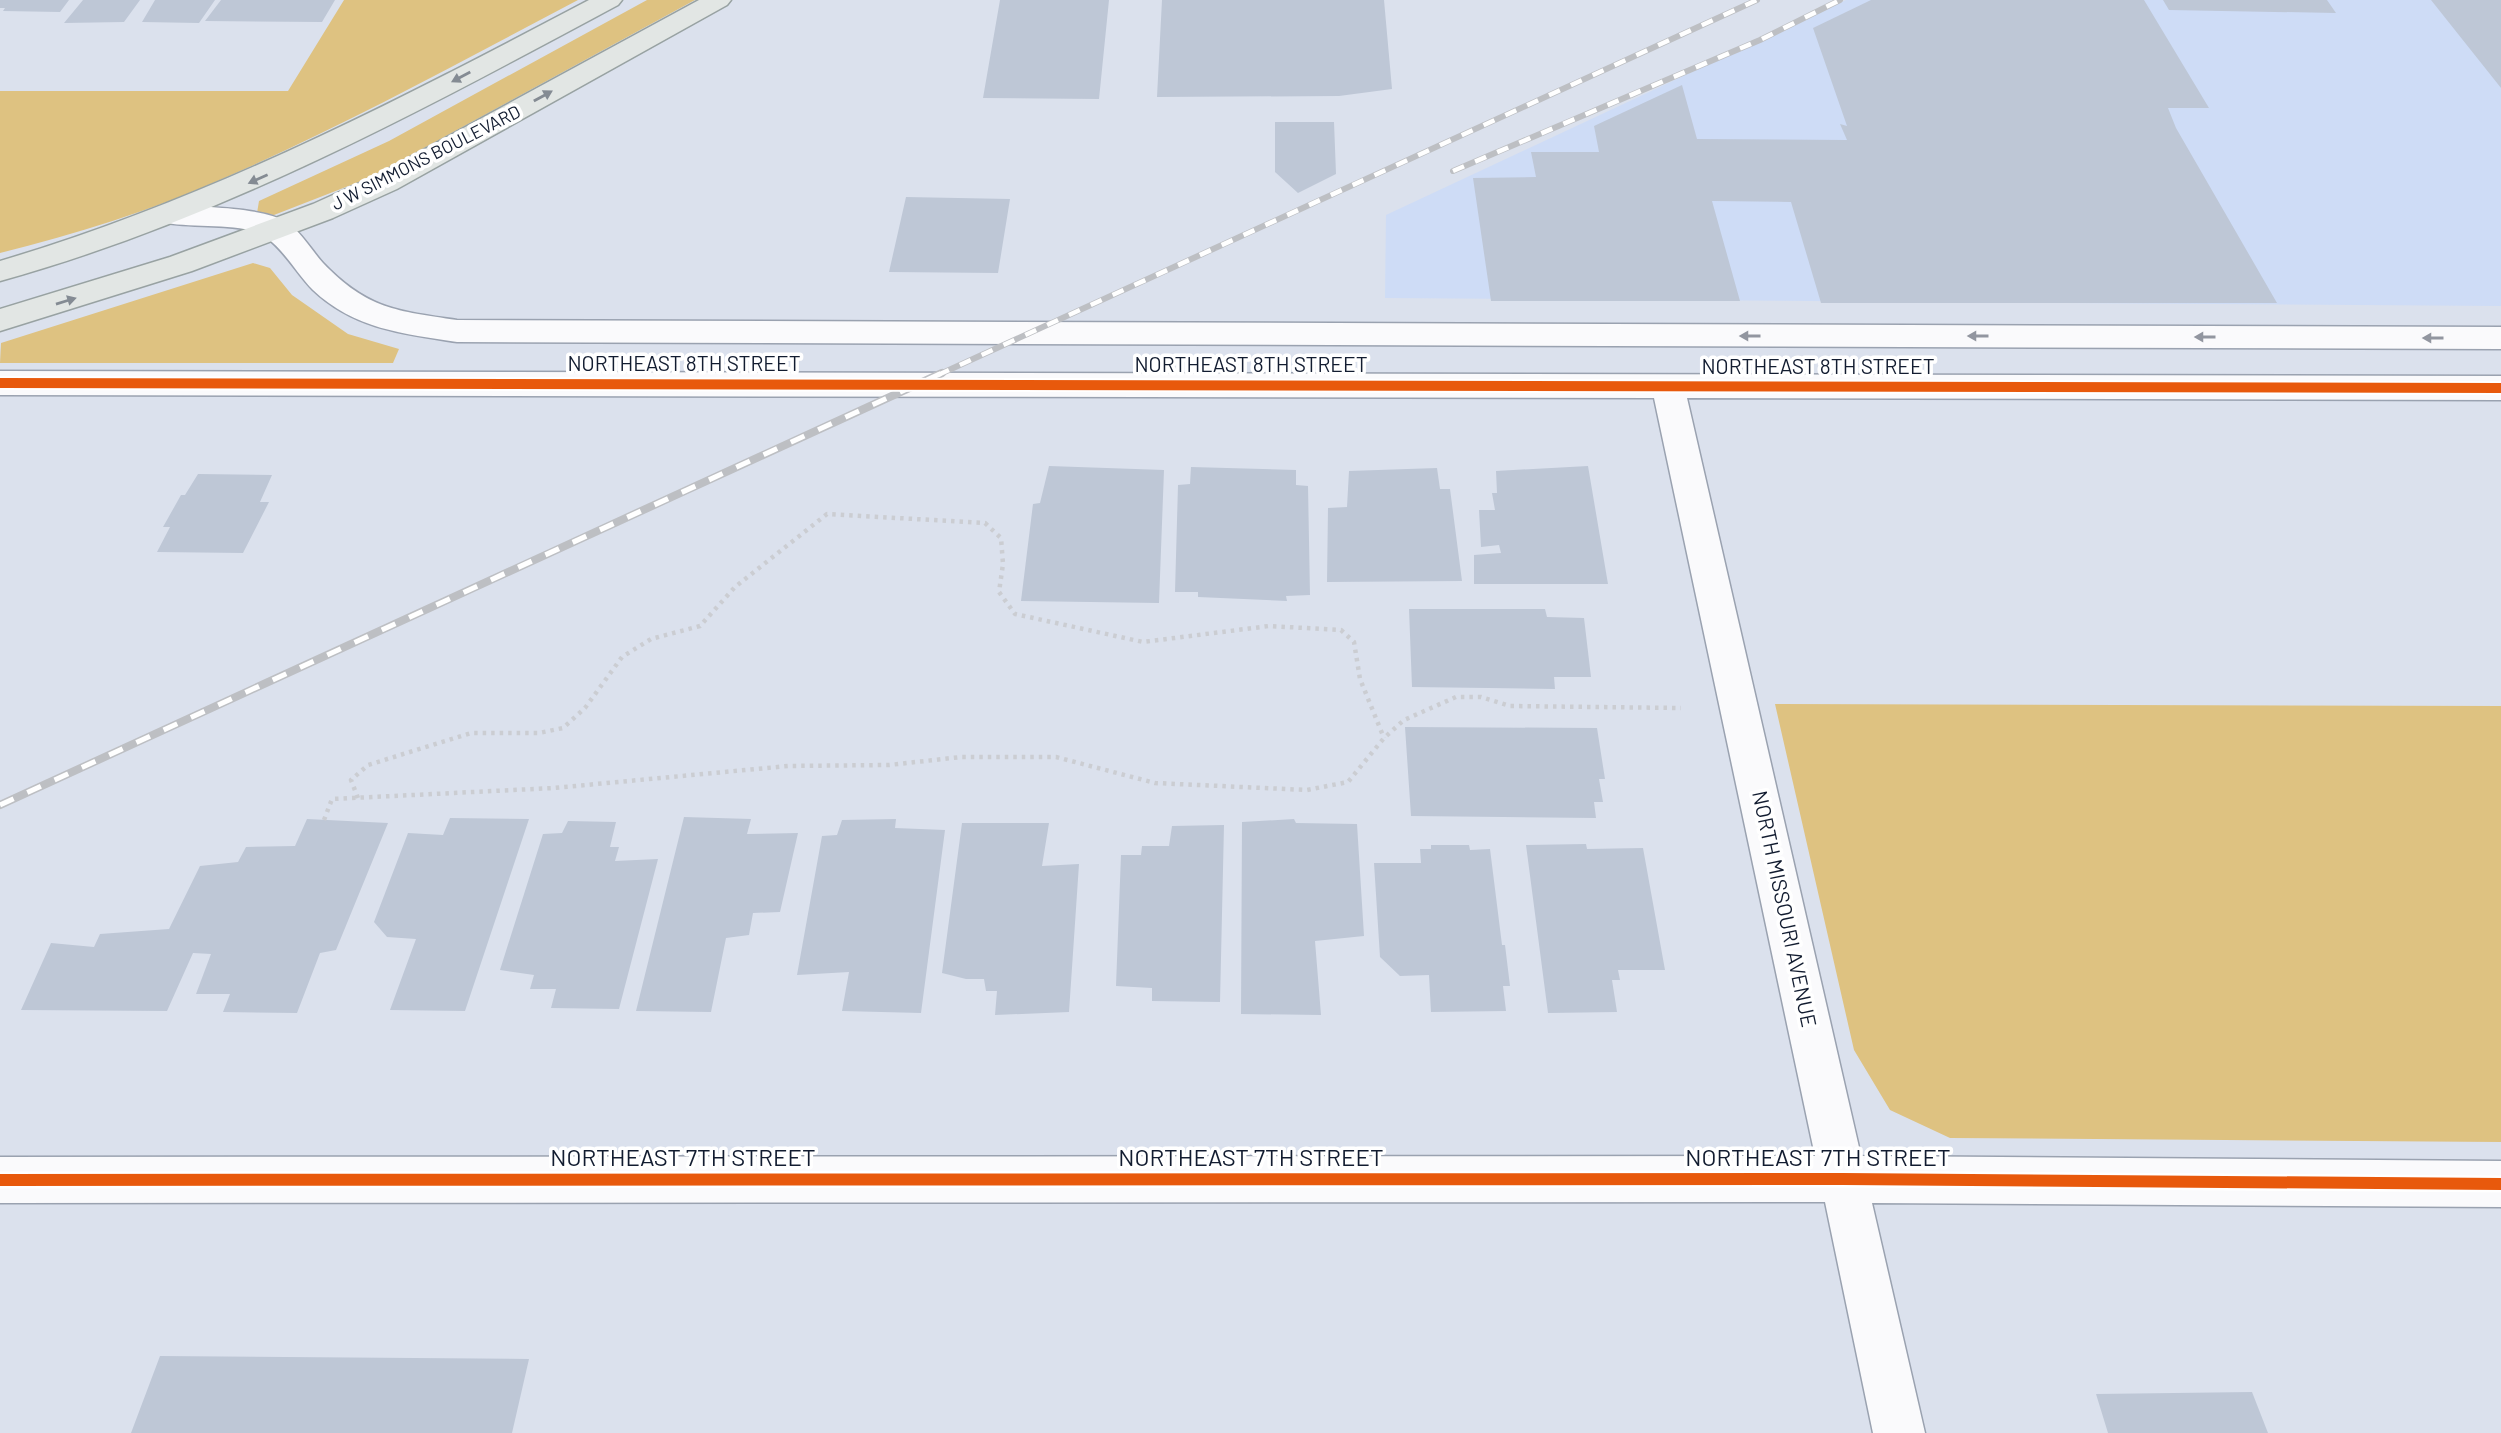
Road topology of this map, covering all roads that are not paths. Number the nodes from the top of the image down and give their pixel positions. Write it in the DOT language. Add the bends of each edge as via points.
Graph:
graph roads {
  1 [pos="608,0"];
  2 [pos="718,0"];
  3 [pos="172,215"];
  4 [pos="277,230"];
  5 [pos="0,271"];
  6 [pos="0,320"];
  7 [pos="2501,338"];
  8 [pos="0,383"];
  9 [pos="1668,386"];
  10 [pos="2501,388"];
  11 [pos="1843,1179"];
  12 [pos="0,1180"];
  13 [pos="2501,1184"];
  14 [pos="1899,1433"];
  1 -- 3 [label="main road, one-way" via="349,136"];
  4 -- 2 [label="main road, J W SIMMONS BOULEVARD, one-way" via="387,182"];
  3 -- 4 [label="street" via="250,221"];
  3 -- 5 [label="main road"];
  6 -- 4 [label="main road, J W SIMMONS BOULEVARD, one-way"];
  7 -- 4 [label="street, NORTHEAST 8TH STREET, one-way" via="457,331 362,310 326,285"];
  8 -- 9 [label="street, NORTHEAST 8TH STREET"];
  9 -- 10 [label="street, NORTHEAST 8TH STREET"];
  9 -- 11 [label="street, NORTH MISSOURI AVENUE"];
  11 -- 12 [label="street, NORTHEAST 7TH STREET"];
  11 -- 13 [label="street, NORTHEAST 7TH STREET"];
  11 -- 14 [label="street, NORTH MISSOURI AVENUE"];
}
